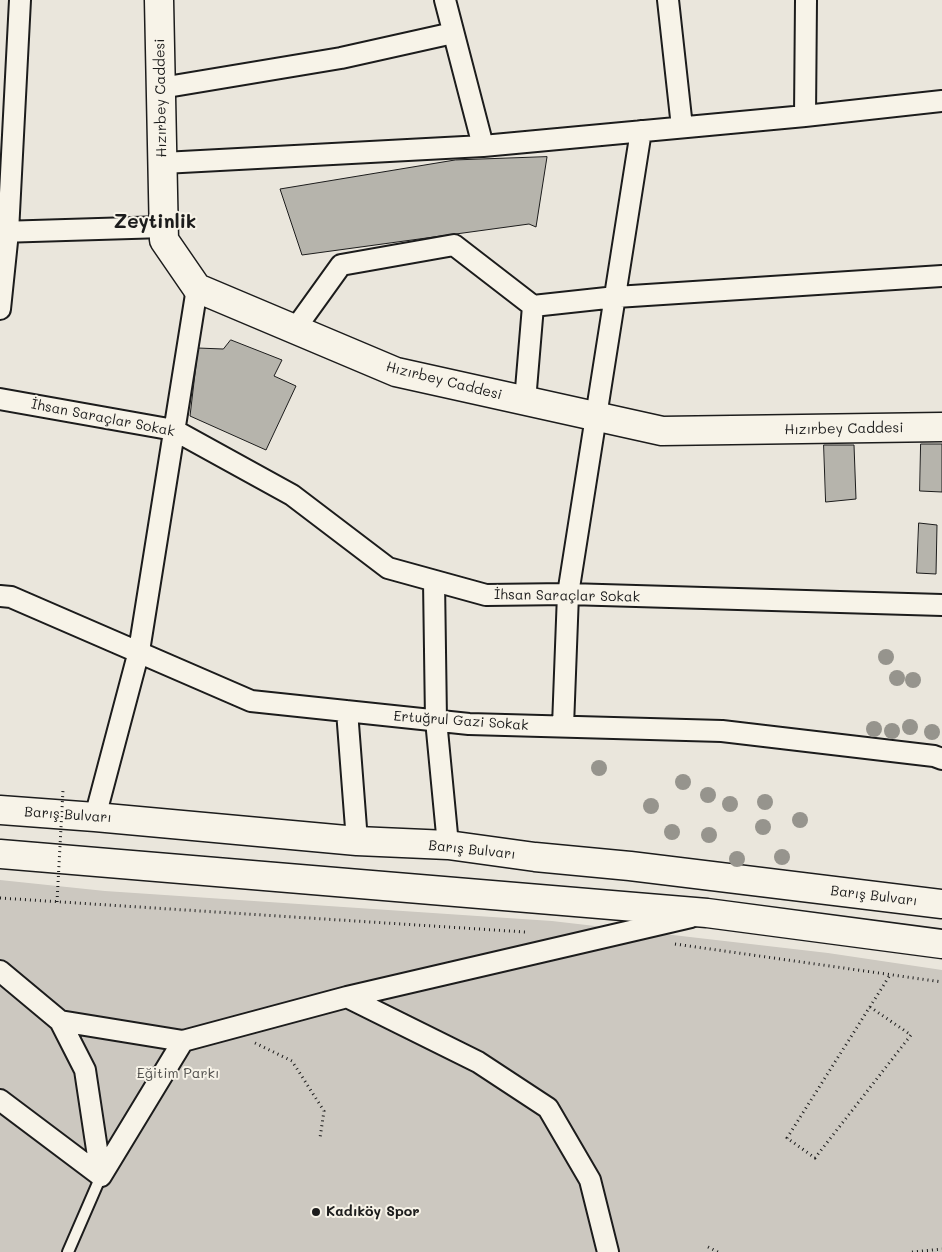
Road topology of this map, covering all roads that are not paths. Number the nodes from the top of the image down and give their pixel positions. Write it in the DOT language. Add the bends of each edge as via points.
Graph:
graph roads {
  1 [pos="20,0"];
  2 [pos="159,0"];
  3 [pos="445,0"];
  4 [pos="668,0"];
  5 [pos="806,0"];
  6 [pos="454,33"];
  7 [pos="8,54"];
  8 [pos="161,88"];
  9 [pos="942,101"];
  10 [pos="805,116"];
  11 [pos="682,127"];
  12 [pos="641,131"];
  13 [pos="483,146"];
  14 [pos="163,163"];
  15 [pos="164,227"];
  16 [pos="4,232"];
  17 [pos="942,276"];
  18 [pos="197,288"];
  19 [pos="616,297"];
  20 [pos="534,306"];
  21 [pos="0,309"];
  22 [pos="295,329"];
  23 [pos="0,399"];
  24 [pos="525,401"];
  25 [pos="597,416"];
  26 [pos="942,427"];
  27 [pos="174,430"];
  28 [pos="434,581"];
  29 [pos="568,594"];
  30 [pos="0,596"];
  31 [pos="942,605"];
  32 [pos="139,651"];
  33 [pos="347,711"];
  34 [pos="436,720"];
  35 [pos="563,726"];
  36 [pos="942,759"];
  37 [pos="0,810"];
  38 [pos="95,817"];
  39 [pos="357,841"];
  40 [pos="448,845"];
  41 [pos="0,854"];
  42 [pos="942,904"];
  43 [pos="707,913"];
  44 [pos="942,944"];
  45 [pos="0,971"];
  46 [pos="347,997"];
  47 [pos="60,1021"];
  48 [pos="183,1040"];
  49 [pos="0,1100"];
  50 [pos="101,1176"];
  51 [pos="68,1252"];
  52 [pos="608,1252"];
  1 -- 7 [label="street"];
  2 -- 8 [label="main road, Hızırbey Caddesi"];
  3 -- 6 [label="street"];
  4 -- 11 [label="street"];
  5 -- 10 [label="street"];
  6 -- 8 [label="street" via="341,58"];
  6 -- 13 [label="street"];
  7 -- 16 [label="street"];
  8 -- 14 [label="main road, Hızırbey Caddesi"];
  9 -- 10 [label="street"];
  10 -- 11 [label="street"];
  11 -- 12 [label="street"];
  12 -- 13 [label="street"];
  12 -- 19 [label="street"];
  13 -- 14 [label="street"];
  14 -- 15 [label="main road, Hızırbey Caddesi"];
  15 -- 16 [label="street"];
  15 -- 18 [label="main road, Hızırbey Caddesi" via="164,240"];
  16 -- 21 [label="street"];
  17 -- 19 [label="street"];
  18 -- 22 [label="main road, Hızırbey Caddesi"];
  18 -- 27 [label="street"];
  19 -- 20 [label="street"];
  19 -- 25 [label="street"];
  20 -- 22 [label="street" via="454,245 341,265"];
  20 -- 24 [label="street"];
  22 -- 24 [label="main road, Hızırbey Caddesi" via="396,372"];
  23 -- 27 [label="street, İhsan Saraçlar Sokak"];
  24 -- 25 [label="main road, Hızırbey Caddesi"];
  25 -- 26 [label="main road, Hızırbey Caddesi" via="662,431"];
  25 -- 29 [label="street"];
  27 -- 28 [label="street, İhsan Saraçlar Sokak" via="292,495 388,568"];
  27 -- 32 [label="street"];
  28 -- 29 [label="street, İhsan Saraçlar Sokak" via="486,595"];
  28 -- 34 [label="street"];
  29 -- 31 [label="street, İhsan Saraçlar Sokak"];
  29 -- 35 [label="street"];
  30 -- 32 [label="street, Ertuğrul Gazi Sokak" via="11,597"];
  32 -- 33 [label="street, Ertuğrul Gazi Sokak" via="251,701"];
  32 -- 38 [label="street"];
  33 -- 34 [label="street, Ertuğrul Gazi Sokak"];
  33 -- 39 [label="street"];
  34 -- 35 [label="street, Ertuğrul Gazi Sokak"];
  34 -- 40 [label="street"];
  35 -- 36 [label="street, Ertuğrul Gazi Sokak" via="722,731"];
  37 -- 38 [label="main road, Barış Bulvarı"];
  38 -- 39 [label="main road, Barış Bulvarı"];
  39 -- 40 [label="main road, Barış Bulvarı"];
  40 -- 42 [label="main road, Barış Bulvarı"];
  41 -- 43 [label="main road"];
  43 -- 44 [label="main road"];
  43 -- 46 [label="street"];
  45 -- 47 [label="street"];
  46 -- 48 [label="street"];
  46 -- 52 [label="street" via="478,1062 548,1108 590,1180"];
  47 -- 48 [label="street"];
  47 -- 50 [label="street" via="84,1070"];
  48 -- 50 [label="street"];
  49 -- 50 [label="street"];
  50 -- 51 [label="lane"];
}
